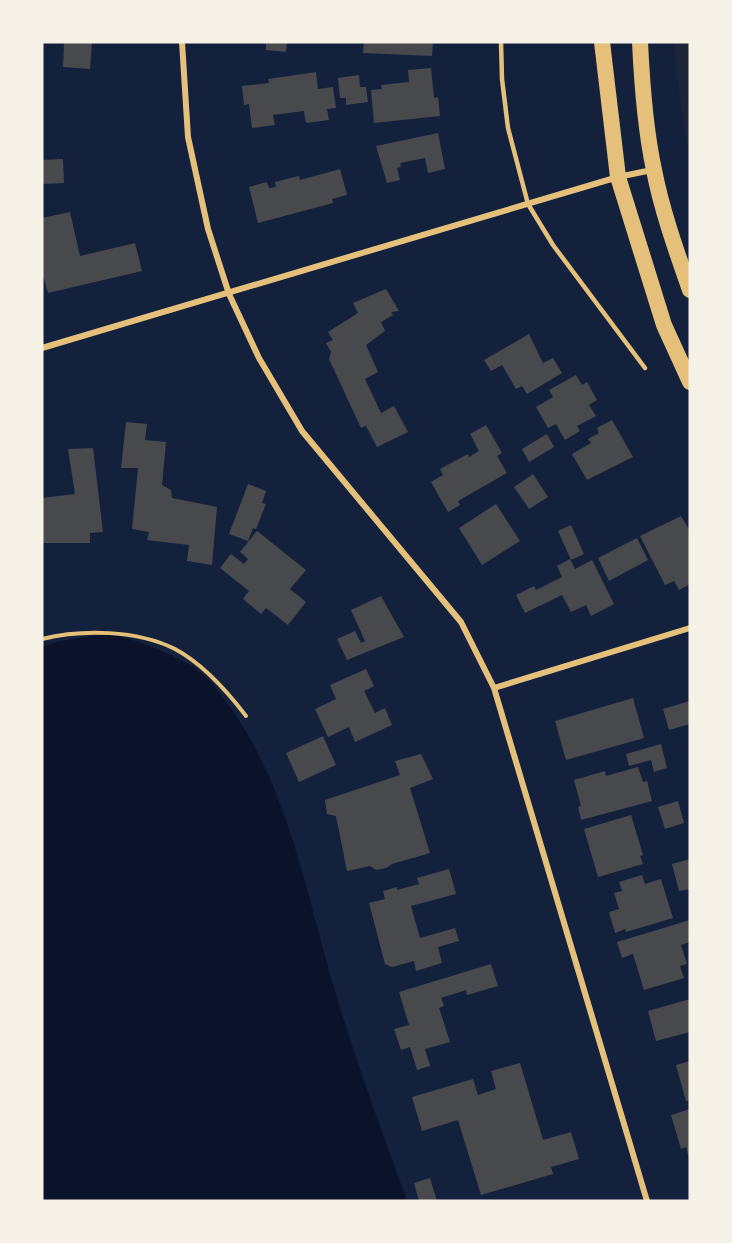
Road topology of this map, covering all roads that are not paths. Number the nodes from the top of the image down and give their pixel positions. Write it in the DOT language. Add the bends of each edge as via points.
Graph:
graph roads {
  1 [pos="182,42"];
  2 [pos="501,42"];
  3 [pos="602,42"];
  4 [pos="640,42"];
  5 [pos="654,170"];
  6 [pos="618,177"];
  7 [pos="528,204"];
  8 [pos="690,290"];
  9 [pos="228,294"];
  10 [pos="42,348"];
  11 [pos="645,368"];
  12 [pos="690,382"];
  13 [pos="690,628"];
  14 [pos="494,688"];
  15 [pos="646,1201"];
  1 -- 9 [label="street" via="188,136 208,229"];
  2 -- 7 [label="lane" via="508,128"];
  3 -- 6 [label="highway"];
  4 -- 5 [label="highway" via="642,92"];
  5 -- 6 [label="street"];
  5 -- 8 [label="highway" via="669,231"];
  6 -- 7 [label="street"];
  6 -- 12 [label="highway" via="664,325"];
  7 -- 9 [label="street"];
  7 -- 11 [label="lane" via="552,245"];
  9 -- 10 [label="street"];
  9 -- 14 [label="street" via="302,431 461,622"];
  13 -- 14 [label="street"];
  14 -- 15 [label="street"];
}
